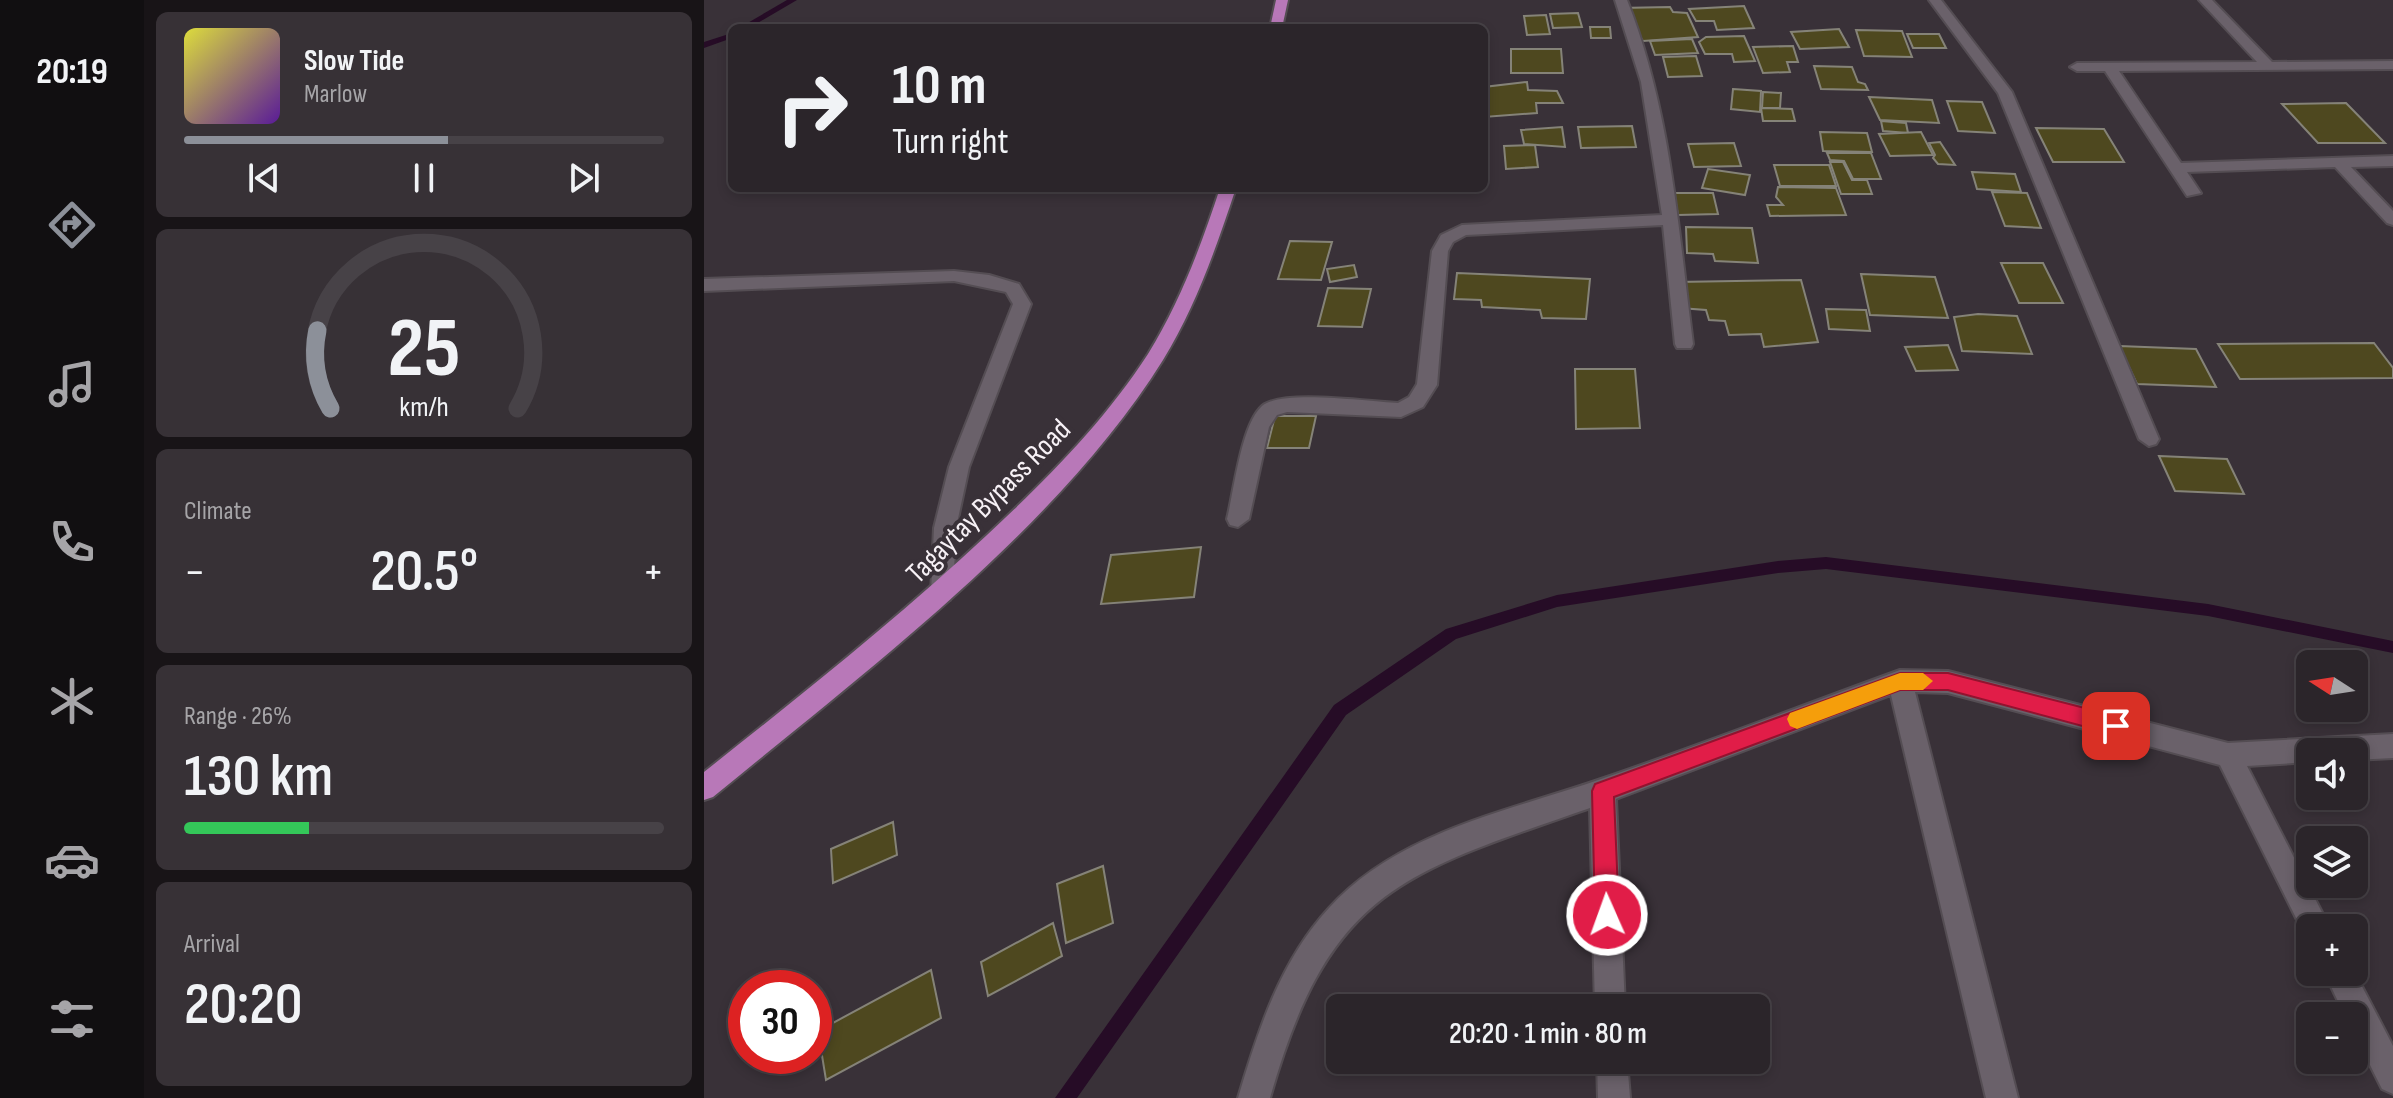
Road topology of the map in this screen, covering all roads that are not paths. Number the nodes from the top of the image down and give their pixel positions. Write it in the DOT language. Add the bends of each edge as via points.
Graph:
graph roads {
  1 [pos="1282,0"];
  2 [pos="1621,0"];
  3 [pos="1935,0"];
  4 [pos="2205,0"];
  5 [pos="1277,24"];
  6 [pos="2393,65"];
  7 [pos="2077,67"];
  8 [pos="2270,67"];
  9 [pos="2111,69"];
  10 [pos="2393,161"];
  11 [pos="2338,162"];
  12 [pos="2176,168"];
  13 [pos="1227,192"];
  14 [pos="2193,193"];
  15 [pos="1668,220"];
  16 [pos="2393,220"];
  17 [pos="704,285"];
  18 [pos="1684,344"];
  19 [pos="2149,439"];
  20 [pos="1238,519"];
  21 [pos="942,593"];
  22 [pos="1900,681"];
  23 [pos="2393,746"];
  24 [pos="2228,755"];
  25 [pos="704,788"];
  26 [pos="1603,791"];
  27 [pos="2309,914"];
  28 [pos="2346,986"];
  29 [pos="1610,994"];
  30 [pos="1613,1074"];
  31 [pos="2393,1078"];
  32 [pos="1254,1098"];
  33 [pos="1614,1098"];
  34 [pos="2002,1098"];
  1 -- 5 [label="main road"];
  2 -- 15 [label="street" via="1642,48"];
  3 -- 19 [label="street" via="2005,92"];
  4 -- 8 [label="street"];
  6 -- 8 [label="street"];
  7 -- 9 [label="street"];
  8 -- 9 [label="street"];
  9 -- 12 [label="street"];
  10 -- 11 [label="street"];
  11 -- 12 [label="street"];
  11 -- 16 [label="street"];
  12 -- 14 [label="street"];
  13 -- 21 [label="main road, Tagaytay Bypass Road" via="1192,290 1147,369 1077,458"];
  15 -- 18 [label="street"];
  15 -- 20 [label="street" via="1462,230 1447,239 1440,251 1427,385 1416,402 1401,410 1287,405 1270,410 1259,426"];
  17 -- 21 [label="street" via="954,276 1013,288 1022,304 959,467 945,528"];
  21 -- 25 [label="main road, Tagaytay Bypass Road"];
  22 -- 24 [label="street" via="1948,682"];
  22 -- 26 [label="street"];
  22 -- 34 [label="street"];
  23 -- 24 [label="street"];
  24 -- 27 [label="street"];
  26 -- 29 [label="street"];
  26 -- 32 [label="street" via="1434,849 1379,881 1338,919 1310,958 1277,1017"];
  28 -- 31 [label="street"];
  30 -- 33 [label="street"];
}
